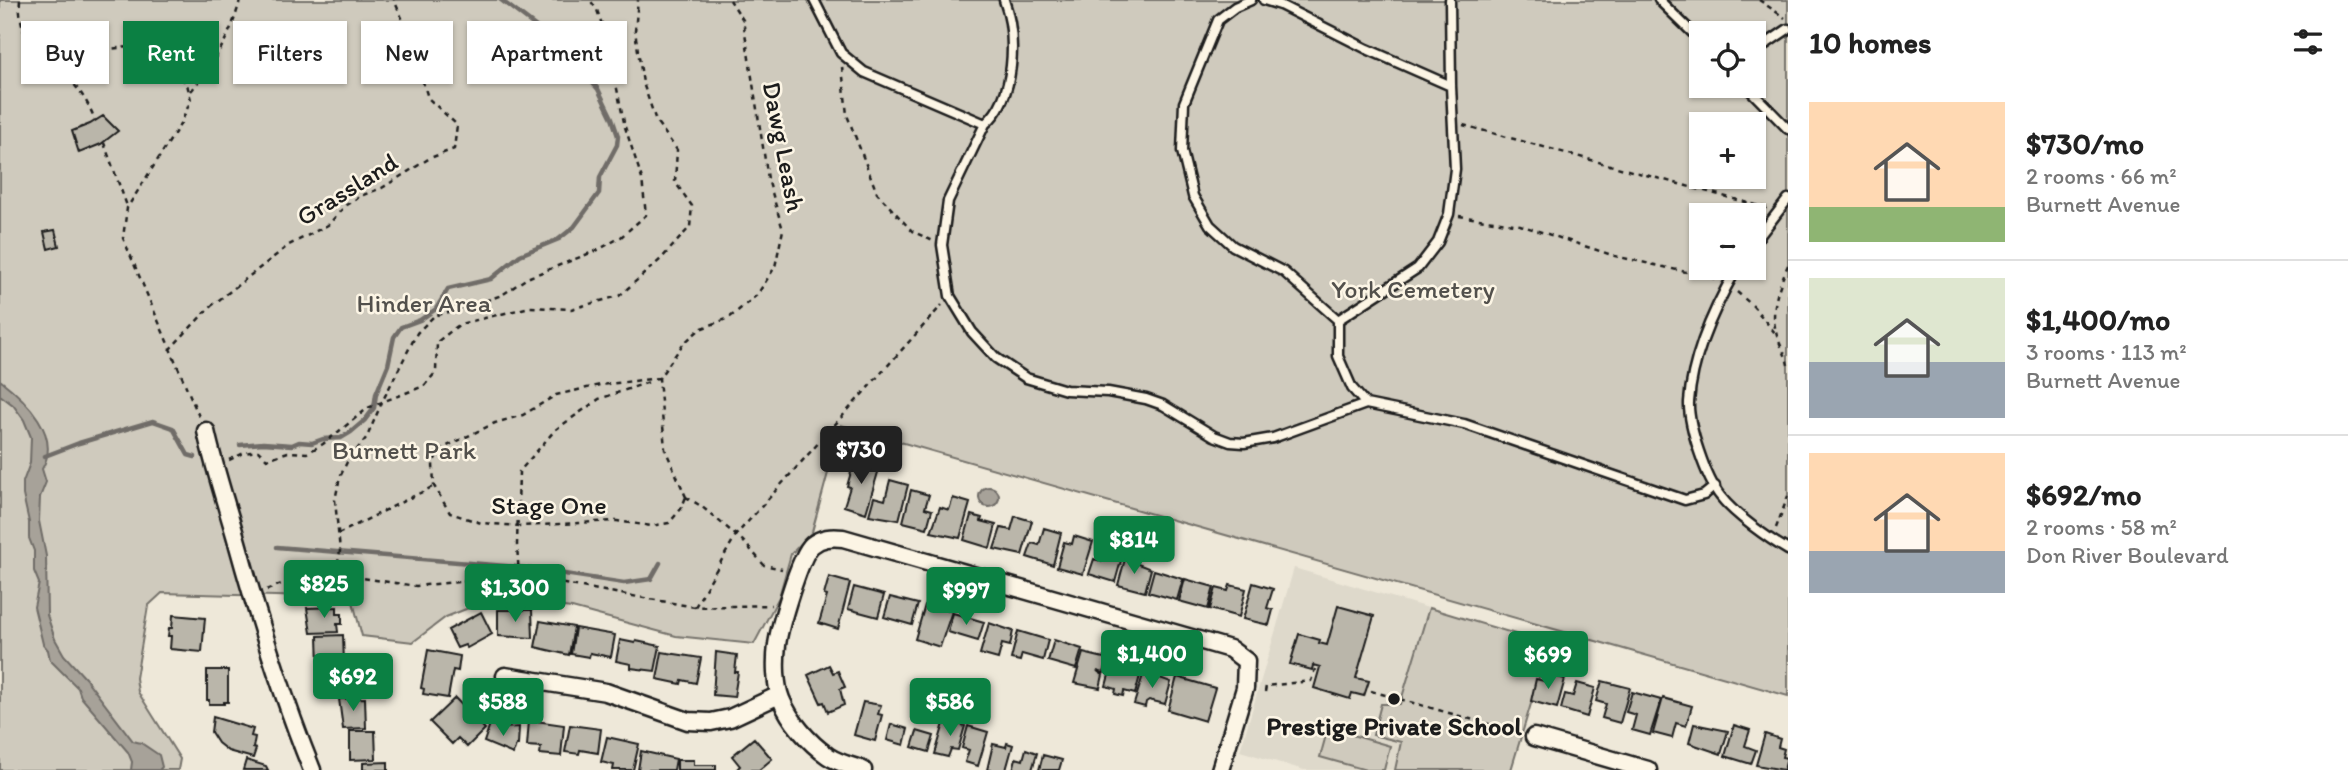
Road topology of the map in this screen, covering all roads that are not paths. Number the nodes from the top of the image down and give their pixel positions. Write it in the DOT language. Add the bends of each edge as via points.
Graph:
graph roads {
  1 [pos="814,0"];
  2 [pos="1003,0"];
  3 [pos="1251,0"];
  4 [pos="1264,0"];
  5 [pos="1450,0"];
  6 [pos="1659,0"];
  7 [pos="1689,29"];
  8 [pos="1788,29"];
  9 [pos="1766,44"];
  10 [pos="1451,86"];
  11 [pos="1758,98"];
  12 [pos="985,124"];
  13 [pos="1788,129"];
  14 [pos="1788,199"];
  15 [pos="1766,228"];
  16 [pos="1730,280"];
  17 [pos="1338,320"];
  18 [pos="1366,404"];
  19 [pos="206,431"];
  20 [pos="1715,486"];
  21 [pos="1788,550"];
  22 [pos="505,676"];
  23 [pos="779,695"];
  24 [pos="1534,737"];
  25 [pos="312,770"];
  26 [pos="863,770"];
  27 [pos="1220,770"];
  28 [pos="1648,770"];
  1 -- 12 [label="lane" via="841,53 864,72"];
  2 -- 12 [label="lane" via="1011,39 1009,78 994,117"];
  3 -- 17 [label="lane" via="1218,20 1184,103 1182,151 1193,197 1210,225 1233,246 1283,272"];
  4 -- 10 [label="lane"];
  5 -- 10 [label="lane"];
  6 -- 7 [label="lane"];
  8 -- 9 [label="lane"];
  10 -- 17 [label="lane" via="1455,169 1449,214 1438,242 1418,268"];
  11 -- 13 [label="lane"];
  12 -- 18 [label="lane" via="948,201 942,245 950,296 972,332 996,358 1026,377 1066,390 1120,394 1163,405 1230,442 1273,438"];
  14 -- 15 [label="lane"];
  16 -- 20 [label="lane" via="1717,302 1696,364 1689,404 1698,450"];
  17 -- 18 [label="lane" via="1338,356 1352,388"];
  18 -- 20 [label="lane" via="1464,424 1685,500 1704,495"];
  19 -- 25 [label="street" via="251,596"];
  20 -- 21 [label="lane" via="1721,498"];
  22 -- 23 [label="street" via="606,692 688,722 730,718"];
  23 -- 26 [label="street" via="802,733 829,757"];
  23 -- 27 [label="street" via="777,643 803,556 826,537 843,538 1230,649 1246,661 1245,688"];
  24 -- 28 [label="street"];
}
